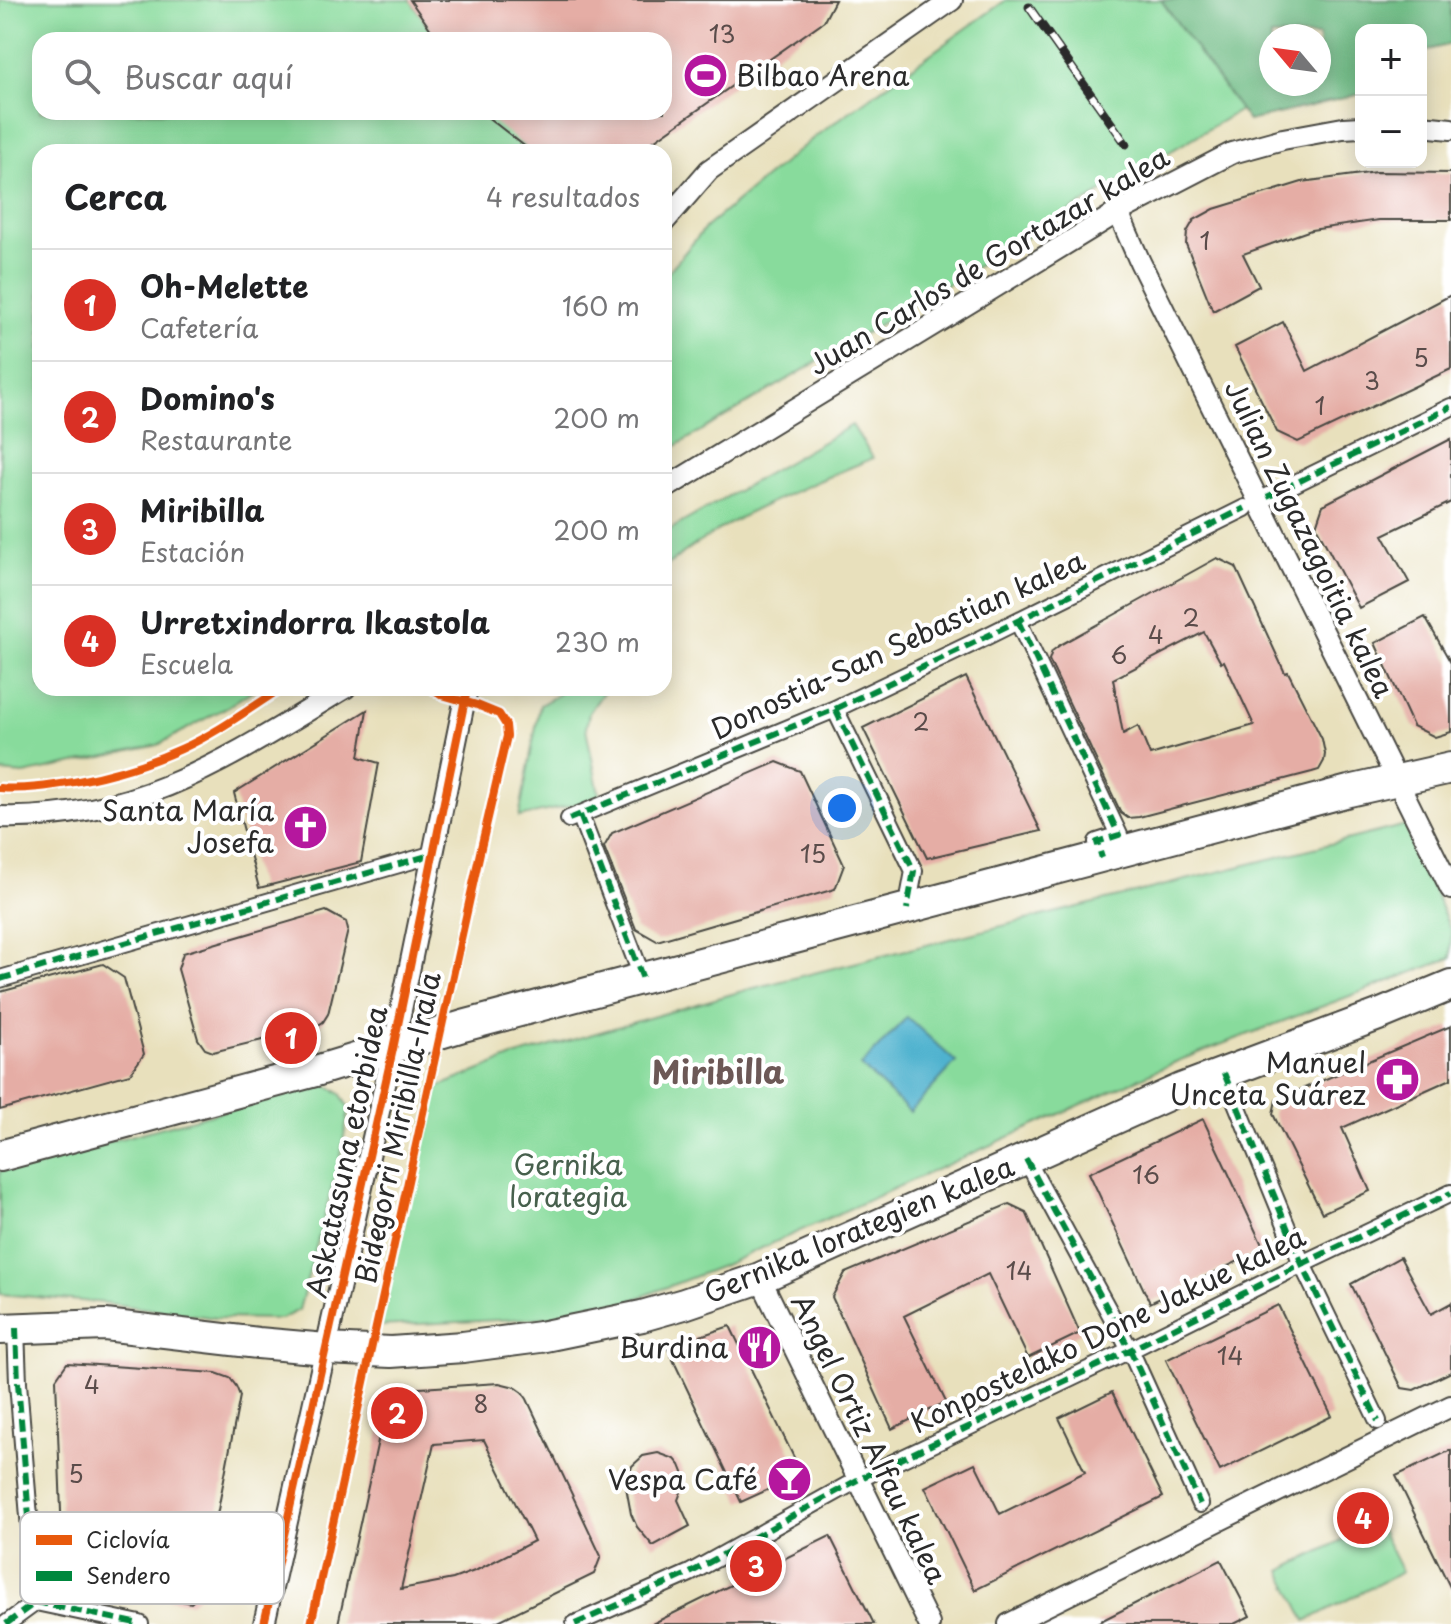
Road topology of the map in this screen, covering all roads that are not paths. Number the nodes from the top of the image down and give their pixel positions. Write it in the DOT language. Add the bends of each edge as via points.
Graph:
graph roads {
  1 [pos="952,0"];
  2 [pos="1355,127"];
  3 [pos="1427,127"];
  4 [pos="1451,129"];
  5 [pos="1118,212"];
  6 [pos="672,213"];
  7 [pos="1451,407"];
  8 [pos="672,484"];
  9 [pos="1267,497"];
  10 [pos="1245,508"];
  11 [pos="1018,621"];
  12 [pos="332,696"];
  13 [pos="465,696"];
  14 [pos="835,709"];
  15 [pos="1451,768"];
  16 [pos="1396,781"];
  17 [pos="0,817"];
  18 [pos="434,854"];
  19 [pos="1102,858"];
  20 [pos="1451,889"];
  21 [pos="907,909"];
  22 [pos="0,979"];
  23 [pos="643,979"];
  24 [pos="1451,985"];
  25 [pos="393,1049"];
  26 [pos="1224,1073"];
  27 [pos="0,1156"];
  28 [pos="1026,1159"];
  29 [pos="1451,1193"];
  30 [pos="1302,1264"];
  31 [pos="760,1278"];
  32 [pos="8,1329"];
  33 [pos="326,1349"];
  34 [pos="1130,1350"];
  35 [pos="1451,1406"];
  36 [pos="1378,1421"];
  37 [pos="859,1479"];
  38 [pos="1200,1504"];
  39 [pos="29,1512"];
  40 [pos="284,1535"];
  41 [pos="33,1604"];
  42 [pos="45,1604"];
  43 [pos="269,1604"];
  44 [pos="6,1624"];
  45 [pos="140,1624"];
  46 [pos="264,1624"];
  47 [pos="575,1624"];
  48 [pos="929,1624"];
  49 [pos="1009,1624"];
  1 -- 6 [label="street" via="709,170"];
  2 -- 5 [label="street, Juan Carlos de Gortazar kalea" via="1232,153"];
  3 -- 4 [label="street"];
  5 -- 8 [label="street, Juan Carlos de Gortazar kalea"];
  5 -- 16 [label="street, Julian Zugazagoitia kalea"];
  7 -- 9 [label="street"];
  10 -- 11 [label="street, Donostia-San Sebastian kalea"];
  11 -- 14 [label="street, Donostia-San Sebastian kalea"];
  11 -- 19 [label="street" via="1119,835 1097,842"];
  12 -- 17 [label="street" via="226,760 169,786 89,810"];
  13 -- 18 [label="street, Askatasuna etorbidea"];
  14 -- 21 [label="street" via="914,871"];
  14 -- 23 [label="street, Donostia-San Sebastian kalea" via="574,817"];
  15 -- 16 [label="main road"];
  16 -- 19 [label="main road"];
  16 -- 20 [label="street, Julian Zugazagoitia kalea"];
  18 -- 22 [label="street"];
  18 -- 25 [label="street, Askatasuna etorbidea"];
  19 -- 21 [label="main road"];
  21 -- 23 [label="main road"];
  23 -- 25 [label="main road"];
  24 -- 26 [label="main road, Gernika lorategien kalea"];
  25 -- 27 [label="main road"];
  25 -- 33 [label="street, Askatasuna etorbidea"];
  26 -- 28 [label="main road, Gernika lorategien kalea"];
  26 -- 30 [label="street"];
  28 -- 31 [label="main road, Gernika lorategien kalea"];
  28 -- 34 [label="street"];
  29 -- 30 [label="street, Konpostelako Done Jakue kalea"];
  30 -- 34 [label="street, Konpostelako Done Jakue kalea"];
  30 -- 36 [label="street"];
  31 -- 33 [label="main road, Gernika lorategien kalea" via="642,1316 540,1337 405,1351"];
  31 -- 37 [label="street, Angel Ortiz Alfau kalea"];
  32 -- 33 [label="main road, Gernika lorategien kalea" via="105,1325"];
  32 -- 39 [label="street"];
  33 -- 40 [label="street, Askatasuna etorbidea"];
  34 -- 37 [label="street, Konpostelako Done Jakue kalea"];
  34 -- 38 [label="street"];
  35 -- 49 [label="street"];
  37 -- 47 [label="street, Konpostelako Done Jakue kalea" via="690,1573"];
  37 -- 48 [label="street, Angel Ortiz Alfau kalea"];
  41 -- 44 [label="street"];
  42 -- 45 [label="street"];
  43 -- 46 [label="street, Askatasuna etorbidea"];
}
